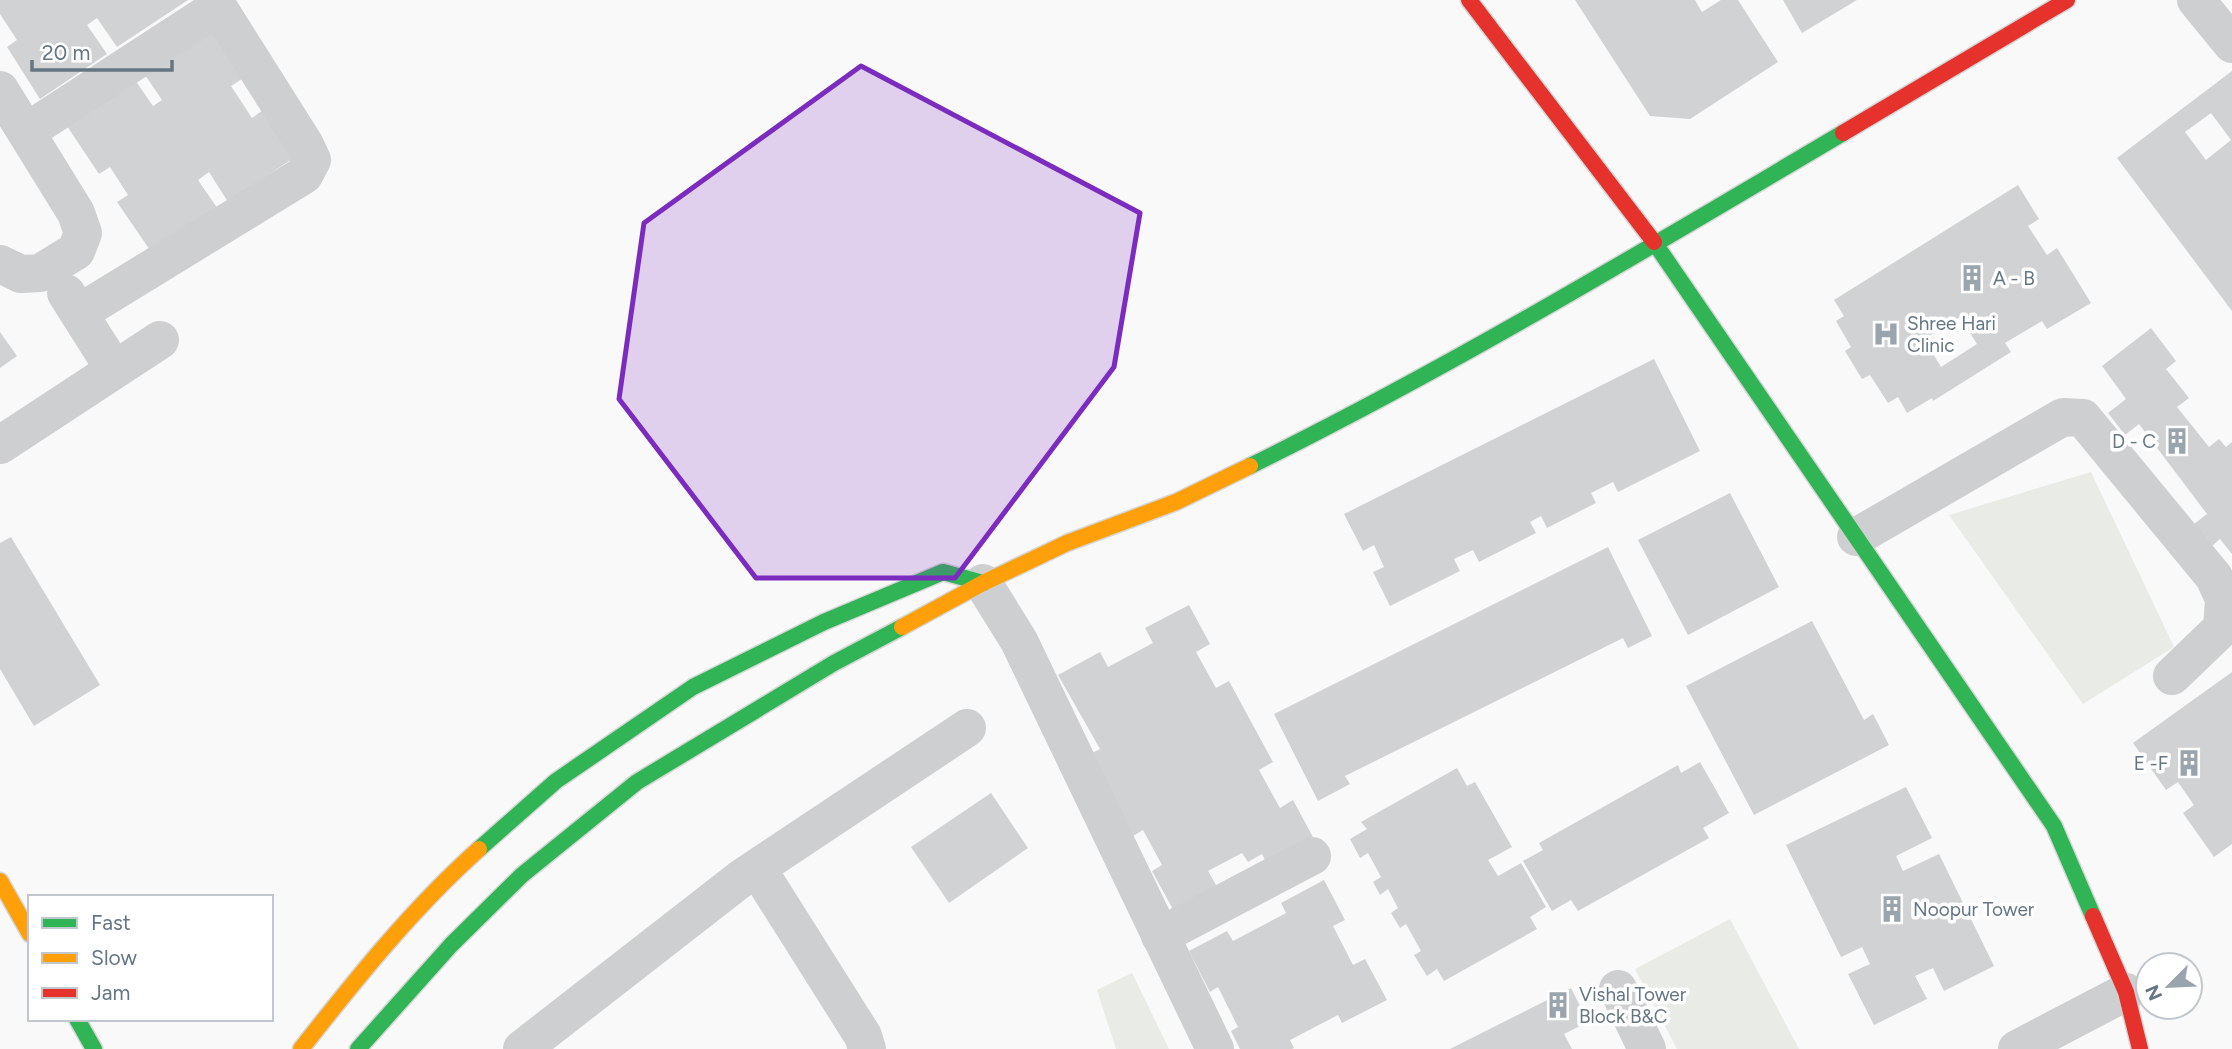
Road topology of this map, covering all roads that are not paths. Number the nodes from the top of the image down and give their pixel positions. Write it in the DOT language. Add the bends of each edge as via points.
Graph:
graph roads {
  1 [pos="1469,0"];
  2 [pos="2067,0"];
  3 [pos="2196,0"];
  4 [pos="216,3"];
  5 [pos="2232,44"];
  6 [pos="0,90"];
  7 [pos="26,132"];
  8 [pos="1656,244"];
  9 [pos="0,264"];
  10 [pos="50,267"];
  11 [pos="79,313"];
  12 [pos="160,340"];
  13 [pos="114,369"];
  14 [pos="0,445"];
  15 [pos="1856,537"];
  16 [pos="983,583"];
  17 [pos="2172,677"];
  18 [pos="967,728"];
  19 [pos="1312,856"];
  20 [pos="757,868"];
  21 [pos="0,881"];
  22 [pos="28,930"];
  23 [pos="1160,936"];
  24 [pos="1618,989"];
  25 [pos="2126,992"];
  26 [pos="78,1021"];
  27 [pos="94,1049"];
  28 [pos="301,1049"];
  29 [pos="358,1049"];
  30 [pos="523,1049"];
  31 [pos="867,1049"];
  32 [pos="1215,1049"];
  33 [pos="1647,1049"];
  34 [pos="2017,1049"];
  35 [pos="2140,1049"];
  1 -- 8 [label="street"];
  2 -- 8 [label="street"];
  3 -- 5 [label="street"];
  4 -- 7 [label="street"];
  4 -- 11 [label="street" via="312,160 304,175"];
  6 -- 7 [label="street"];
  7 -- 10 [label="street" via="76,213 83,233 76,251"];
  8 -- 15 [label="street"];
  8 -- 16 [label="street" via="1349,417 1176,502 1067,543"];
  9 -- 10 [label="street" via="20,274 40,273"];
  10 -- 11 [label="street"];
  11 -- 13 [label="street"];
  12 -- 13 [label="street"];
  13 -- 14 [label="street"];
  15 -- 17 [label="street" via="2063,417 2083,418 2214,577 2224,599 2222,628"];
  15 -- 25 [label="street" via="2054,826"];
  16 -- 23 [label="street" via="1019,641"];
  16 -- 28 [label="street" via="943,572 824,622 693,687 556,781 439,885"];
  16 -- 29 [label="street" via="834,663 637,782 522,875 451,945"];
  18 -- 20 [label="street"];
  19 -- 23 [label="street"];
  20 -- 30 [label="street"];
  20 -- 31 [label="street"];
  21 -- 22 [label="street"];
  23 -- 32 [label="street"];
  24 -- 33 [label="street"];
  25 -- 34 [label="street"];
  25 -- 35 [label="street"];
  26 -- 27 [label="street"];
}
